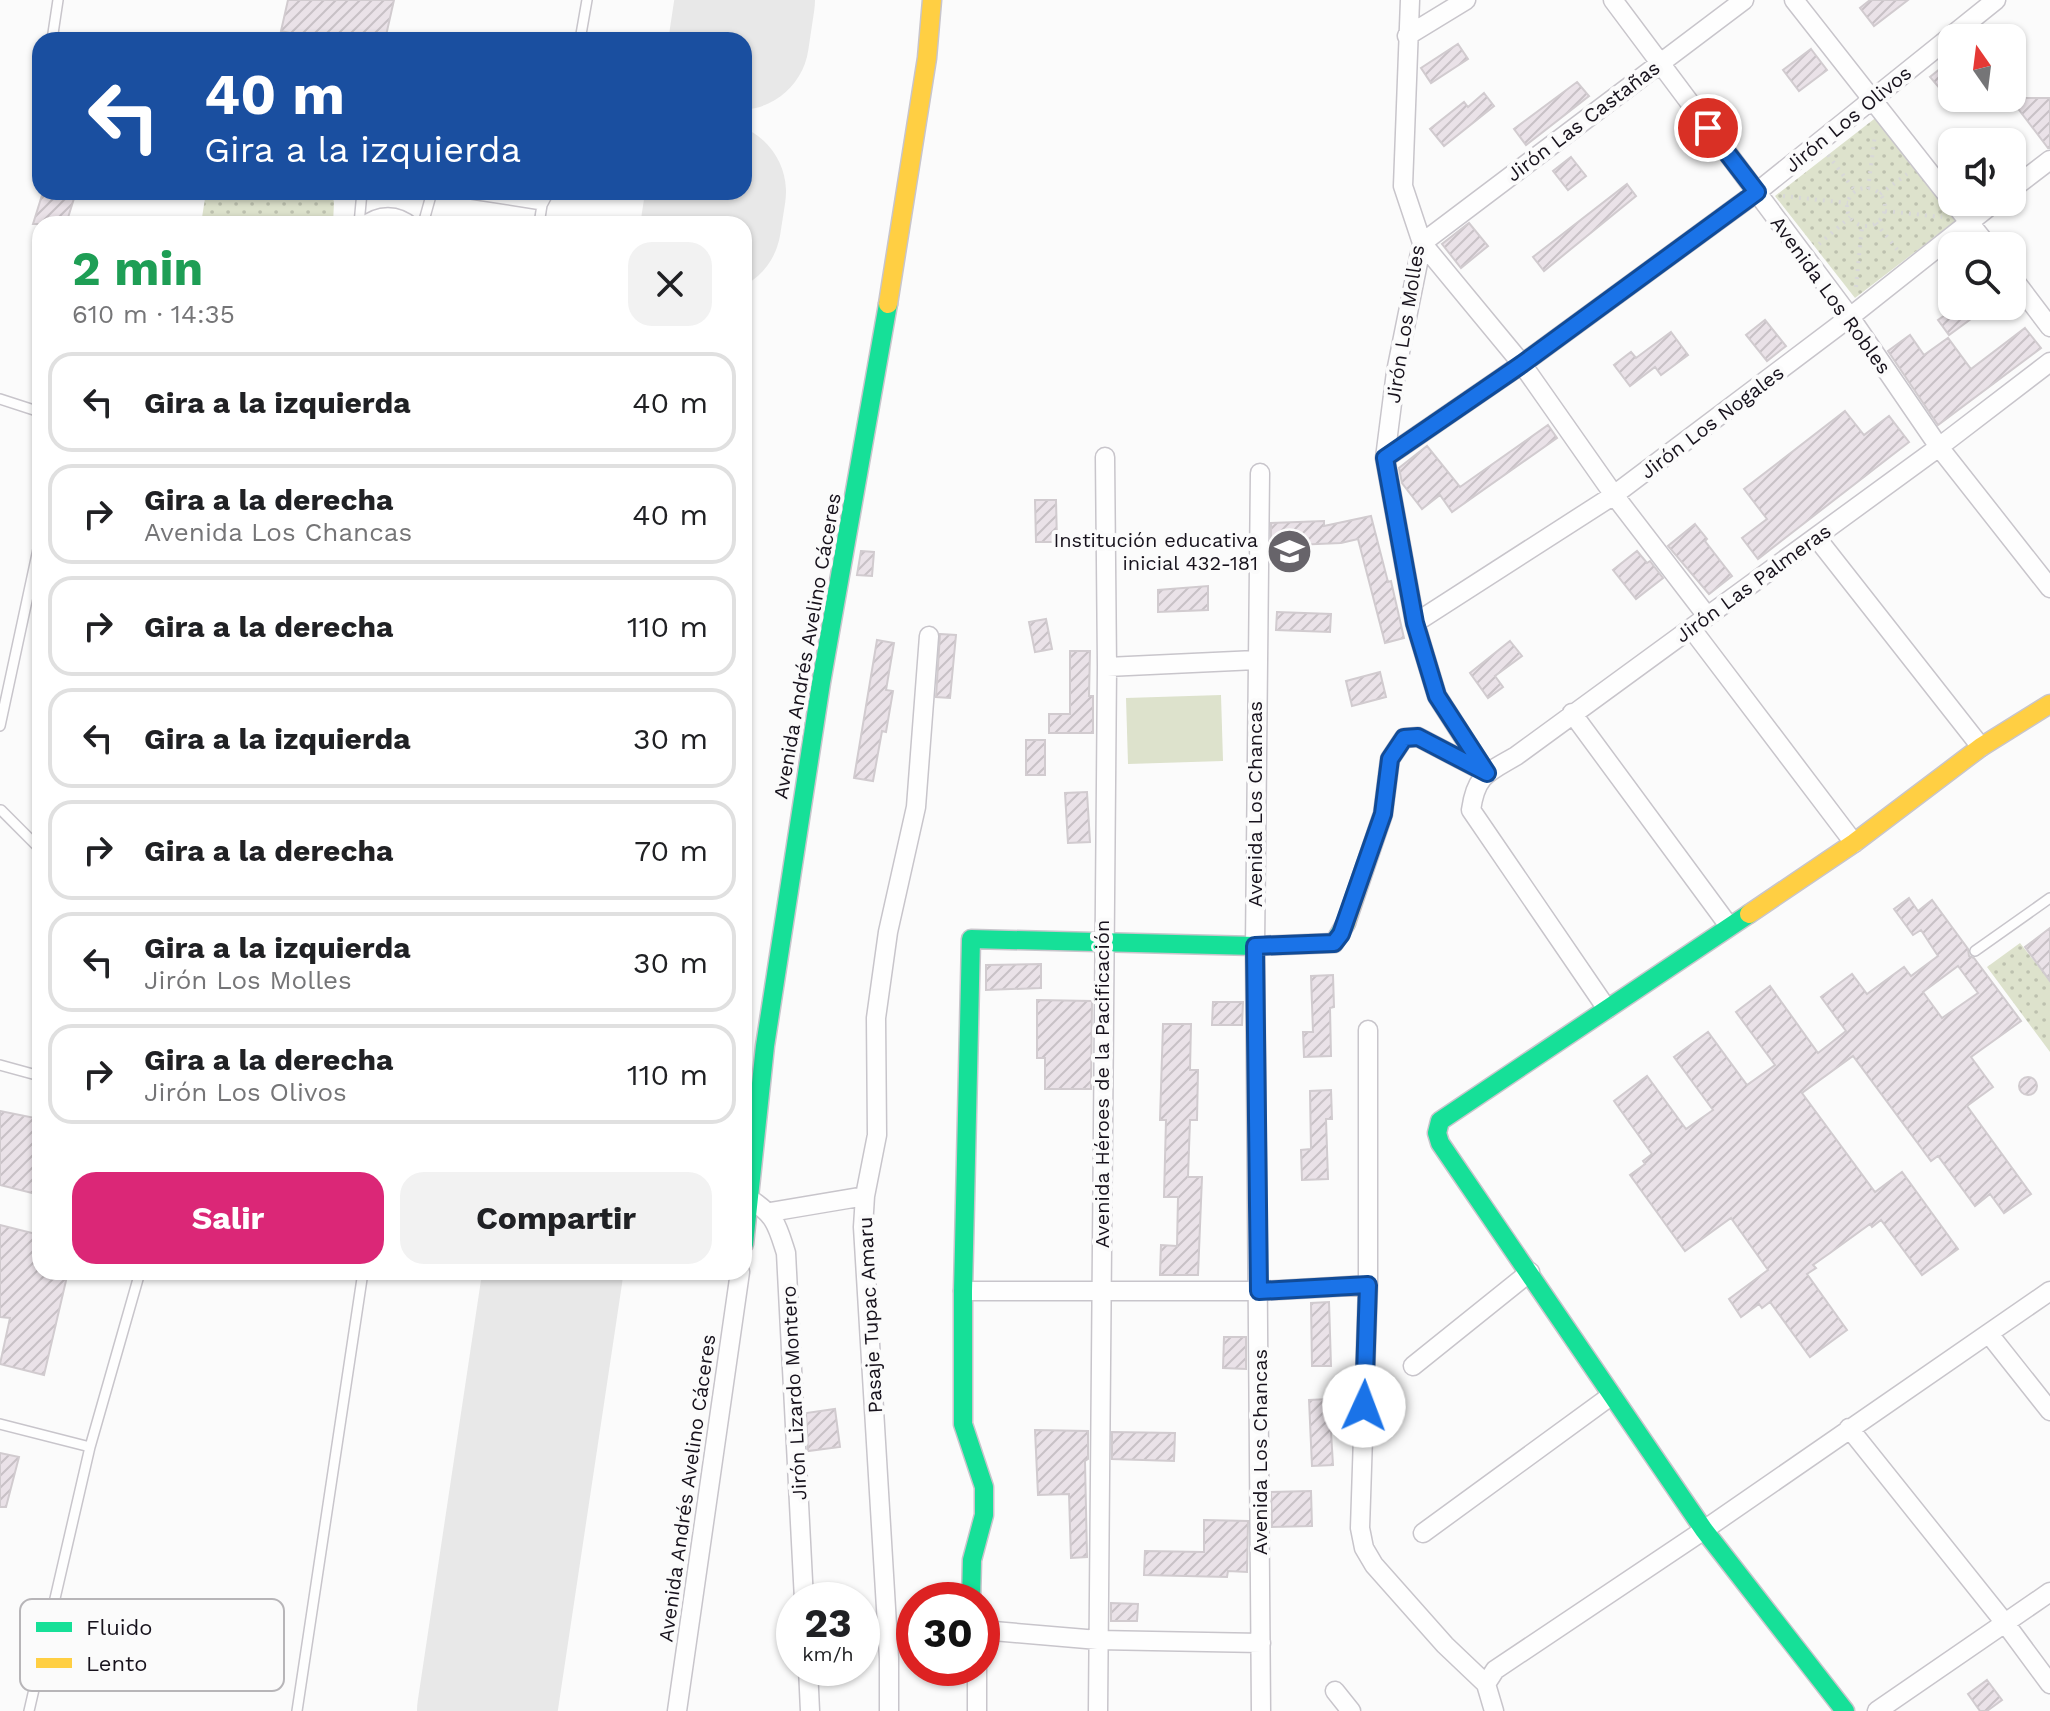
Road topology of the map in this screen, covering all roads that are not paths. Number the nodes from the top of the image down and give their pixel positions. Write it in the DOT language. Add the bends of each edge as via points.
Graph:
graph roads {
  1 [pos="58,0"];
  2 [pos="587,0"];
  3 [pos="932,0"];
  4 [pos="1410,0"];
  5 [pos="1466,0"];
  6 [pos="1613,0"];
  7 [pos="1744,0"];
  8 [pos="1794,0"];
  9 [pos="1996,0"];
  10 [pos="53,32"];
  11 [pos="581,32"];
  12 [pos="1407,36"];
  13 [pos="1660,64"];
  14 [pos="1871,101"];
  15 [pos="2050,160"];
  16 [pos="2026,178"];
  17 [pos="1938,192"];
  18 [pos="1766,194"];
  19 [pos="510,200"];
  20 [pos="545,200"];
  21 [pos="542,205"];
  22 [pos="374,216"];
  23 [pos="404,216"];
  24 [pos="540,216"];
  25 [pos="1961,216"];
  26 [pos="1977,216"];
  27 [pos="1969,222"];
  28 [pos="1977,232"];
  29 [pos="1422,243"];
  30 [pos="2026,295"];
  31 [pos="1850,317"];
  32 [pos="2050,327"];
  33 [pos="2050,362"];
  34 [pos="1522,364"];
  35 [pos="0,399"];
  36 [pos="32,409"];
  37 [pos="1939,447"];
  38 [pos="1105,457"];
  39 [pos="1385,458"];
  40 [pos="1260,473"];
  41 [pos="1614,495"];
  42 [pos="1816,537"];
  43 [pos="32,573"];
  44 [pos="2050,588"];
  45 [pos="1707,616"];
  46 [pos="1415,623"];
  47 [pos="1691,628"];
  48 [pos="929,636"];
  49 [pos="1256,660"];
  50 [pos="1107,667"];
  51 [pos="3,691"];
  52 [pos="2050,704"];
  53 [pos="1572,713"];
  54 [pos="0,726"];
  55 [pos="1981,747"];
  56 [pos="1487,773"];
  57 [pos="0,811"];
  58 [pos="32,841"];
  59 [pos="1854,843"];
  60 [pos="2050,898"];
  61 [pos="1729,926"];
  62 [pos="1104,942"];
  63 [pos="1255,946"];
  64 [pos="1975,951"];
  65 [pos="1607,1009"];
  66 [pos="1368,1030"];
  67 [pos="0,1065"];
  68 [pos="32,1074"];
  69 [pos="752,1179"];
  70 [pos="865,1196"];
  71 [pos="752,1200"];
  72 [pos="770,1212"];
  73 [pos="1530,1272"];
  74 [pos="138,1280"];
  75 [pos="362,1280"];
  76 [pos="739,1280"];
  77 [pos="1368,1285"];
  78 [pos="1101,1290"];
  79 [pos="963,1291"];
  80 [pos="1259,1291"];
  81 [pos="2050,1291"];
  82 [pos="1989,1334"];
  83 [pos="1413,1366"];
  84 [pos="1612,1395"];
  85 [pos="2050,1411"];
  86 [pos="0,1424"];
  87 [pos="1849,1428"];
  88 [pos="90,1447"];
  89 [pos="1704,1530"];
  90 [pos="1423,1533"];
  91 [pos="803,1582"];
  92 [pos="971,1582"];
  93 [pos="2050,1592"];
  94 [pos="55,1599"];
  95 [pos="2005,1623"];
  96 [pos="1000,1632"];
  97 [pos="1098,1640"];
  98 [pos="1261,1643"];
  99 [pos="1486,1684"];
  100 [pos="2050,1684"];
  101 [pos="809,1686"];
  102 [pos="977,1686"];
  103 [pos="34,1691"];
  104 [pos="1335,1691"];
  105 [pos="29,1711"];
  106 [pos="297,1711"];
  107 [pos="677,1711"];
  108 [pos="810,1711"];
  109 [pos="889,1711"];
  110 [pos="977,1711"];
  111 [pos="1098,1711"];
  112 [pos="1261,1711"];
  113 [pos="1351,1711"];
  114 [pos="1494,1711"];
  115 [pos="1845,1711"];
  116 [pos="1877,1711"];
  1 -- 10 [label="lane"];
  2 -- 11 [label="lane"];
  3 -- 69 [label="street, Avenida Andrés Avelino Cáceres" via="882,342 792,868 765,1046"];
  4 -- 12 [label="street, Jirón Los Molles"];
  5 -- 12 [label="street"];
  6 -- 13 [label="street, Avenida Los Robles"];
  7 -- 13 [label="street, Jirón Las Castañas"];
  8 -- 14 [label="street"];
  9 -- 14 [label="street, Jirón Los Olivos"];
  12 -- 29 [label="street, Jirón Los Molles" via="1403,186"];
  13 -- 18 [label="street, Avenida Los Robles"];
  13 -- 29 [label="street, Jirón Las Castañas"];
  14 -- 17 [label="street"];
  14 -- 18 [label="street, Jirón Los Olivos"];
  15 -- 16 [label="street"];
  18 -- 31 [label="street, Avenida Los Robles"];
  18 -- 34 [label="street, Jirón Los Olivos"];
  19 -- 21 [label="lane"];
  20 -- 21 [label="lane"];
  21 -- 24 [label="lane"];
  22 -- 23 [label="lane"];
  25 -- 27 [label="street"];
  26 -- 27 [label="street, Jirón Los Nogales"];
  27 -- 28 [label="street"];
  27 -- 31 [label="street, Jirón Los Nogales"];
  29 -- 34 [label="street"];
  29 -- 39 [label="street, Jirón Los Molles"];
  30 -- 32 [label="street"];
  31 -- 37 [label="street, Avenida Los Robles"];
  31 -- 41 [label="street, Jirón Los Nogales"];
  33 -- 37 [label="street, Jirón Las Palmeras"];
  34 -- 39 [label="street, Jirón Los Olivos"];
  34 -- 41 [label="street"];
  35 -- 36 [label="lane"];
  37 -- 42 [label="street, Jirón Las Palmeras"];
  37 -- 44 [label="street, Avenida Los Robles"];
  38 -- 50 [label="street, Avenida Héroes de la Pacificación"];
  39 -- 46 [label="street, Jirón Los Molles"];
  40 -- 49 [label="street, Avenida Los Chancas"];
  41 -- 45 [label="street"];
  41 -- 46 [label="street, Jirón Los Nogales"];
  42 -- 45 [label="street, Jirón Las Palmeras"];
  42 -- 55 [label="street"];
  43 -- 51 [label="lane"];
  45 -- 47 [label="street, Jirón Las Palmeras"];
  46 -- 56 [label="street, Jirón Los Molles" via="1437,696"];
  47 -- 53 [label="street, Jirón Las Palmeras"];
  47 -- 59 [label="street"];
  48 -- 70 [label="street, Pasaje Tupac Amaru" via="916,807 888,932 876,1018 877,1135"];
  49 -- 50 [label="street"];
  49 -- 63 [label="street, Avenida Los Chancas"];
  50 -- 62 [label="street, Avenida Héroes de la Pacificación"];
  51 -- 54 [label="lane"];
  52 -- 55 [label="street"];
  53 -- 56 [label="street, Jirón Las Palmeras"];
  53 -- 61 [label="street"];
  55 -- 59 [label="street"];
  56 -- 63 [label="street" via="1418,737 1404,738 1390,759 1383,814 1341,934 1334,943"];
  56 -- 65 [label="street" via="1474,789 1471,810"];
  57 -- 58 [label="lane"];
  59 -- 61 [label="street"];
  60 -- 64 [label="lane"];
  61 -- 65 [label="street"];
  62 -- 63 [label="street"];
  62 -- 78 [label="street, Avenida Héroes de la Pacificación"];
  62 -- 79 [label="street" via="971,939"];
  63 -- 80 [label="street, Avenida Los Chancas"];
  65 -- 73 [label="street" via="1440,1121 1440,1143"];
  66 -- 77 [label="street"];
  67 -- 68 [label="lane"];
  70 -- 72 [label="street"];
  70 -- 109 [label="street, Pasaje Tupac Amaru"];
  71 -- 72 [label="street"];
  72 -- 91 [label="street, Jirón Lizardo Montero" via="786,1253"];
  73 -- 83 [label="street"];
  73 -- 84 [label="street"];
  74 -- 88 [label="lane"];
  75 -- 106 [label="lane"];
  76 -- 107 [label="street, Avenida Andrés Avelino Cáceres"];
  77 -- 80 [label="street"];
  77 -- 99 [label="street" via="1360,1528 1364,1548 1445,1645"];
  78 -- 79 [label="street"];
  78 -- 80 [label="street"];
  78 -- 97 [label="street, Avenida Héroes de la Pacificación"];
  79 -- 92 [label="street" via="963,1424 984,1487"];
  80 -- 98 [label="street, Avenida Los Chancas"];
  81 -- 82 [label="street"];
  82 -- 85 [label="street"];
  82 -- 87 [label="street"];
  84 -- 89 [label="street"];
  84 -- 90 [label="street"];
  86 -- 88 [label="lane"];
  87 -- 89 [label="street"];
  87 -- 95 [label="street"];
  88 -- 94 [label="lane"];
  89 -- 99 [label="street" via="1495,1670"];
  89 -- 115 [label="street"];
  93 -- 95 [label="street"];
  95 -- 100 [label="street"];
  95 -- 116 [label="street"];
  96 -- 97 [label="street"];
  97 -- 98 [label="street"];
  97 -- 111 [label="street, Avenida Héroes de la Pacificación"];
  98 -- 112 [label="street, Avenida Los Chancas"];
  99 -- 114 [label="street"];
  101 -- 108 [label="street"];
  102 -- 110 [label="street"];
  103 -- 105 [label="lane"];
  104 -- 113 [label="street"];
}
